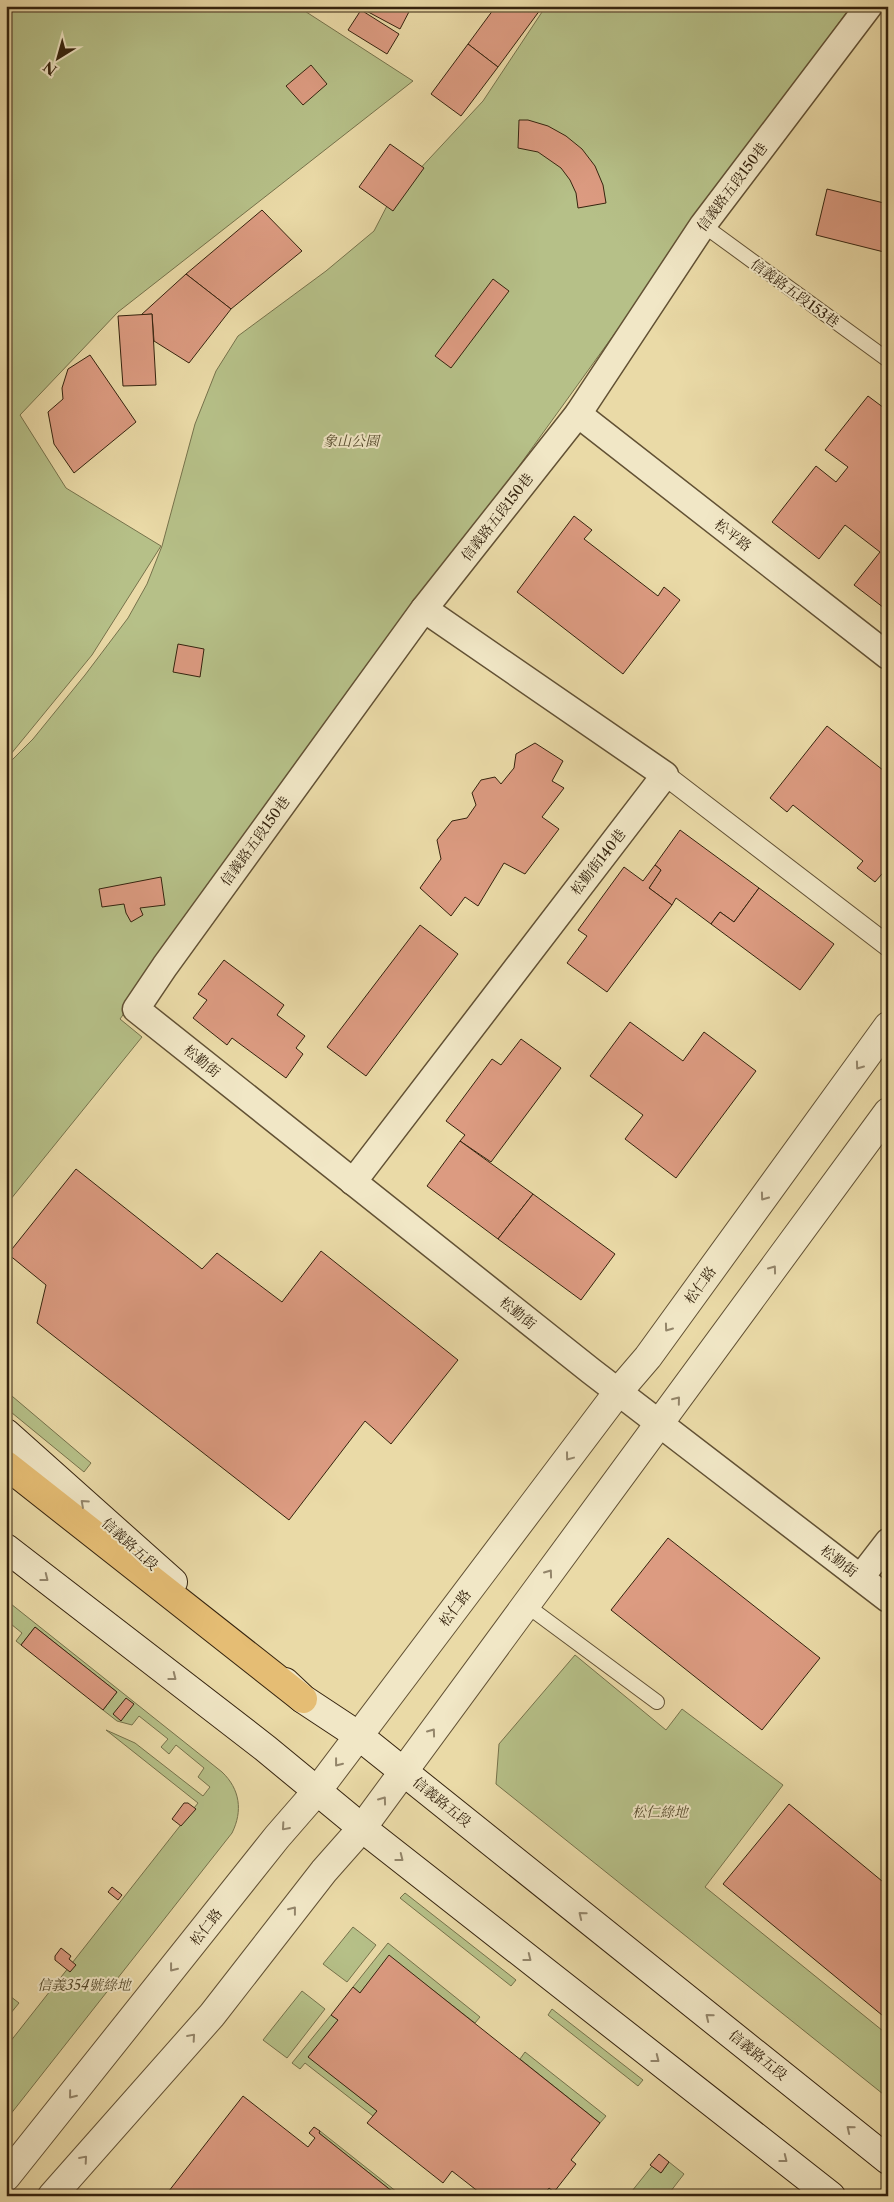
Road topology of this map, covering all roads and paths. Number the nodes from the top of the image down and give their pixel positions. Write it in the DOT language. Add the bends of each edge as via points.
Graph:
graph roads {
  1 [pos="869,6"];
  2 [pos="703,225"];
  3 [pos="888,360"];
  4 [pos="578,414"];
  5 [pos="424,609"];
  6 [pos="888,656"];
  7 [pos="665,775"];
  8 [pos="888,946"];
  9 [pos="153,1022"];
  10 [pos="888,1026"];
  11 [pos="888,1112"];
  12 [pos="353,1182"];
  13 [pos="618,1392"];
  14 [pos="658,1423"];
  15 [pos="6,1433"];
  16 [pos="6,1465"];
  17 [pos="888,1542"];
  18 [pos="6,1548"];
  19 [pos="861,1577"];
  20 [pos="888,1599"];
  21 [pos="526,1605"];
  22 [pos="304,1699"];
  23 [pos="657,1702"];
  24 [pos="359,1736"];
  25 [pos="404,1772"];
  26 [pos="317,1791"];
  27 [pos="362,1828"];
  28 [pos="888,2160"];
  29 [pos="6,2177"];
  30 [pos="52,2196"];
  31 [pos="832,2196"];
  1 -- 2 [label="street, 信義路五段150巷"];
  2 -- 3 [label="lane, 信義路五段153巷"];
  2 -- 4 [label="street, 信義路五段150巷"];
  4 -- 5 [label="street, 信義路五段150巷"];
  4 -- 6 [label="street, 松平路"];
  5 -- 7 [label="street"];
  5 -- 9 [label="street, 信義路五段150巷" via="136,1009"];
  7 -- 8 [label="street"];
  7 -- 12 [label="street, 松勤街140巷"];
  9 -- 12 [label="street, 松勤街"];
  10 -- 13 [label="street, 松仁路, one-way" via="648,1357"];
  14 -- 11 [label="street, one-way"];
  12 -- 13 [label="street, 松勤街"];
  13 -- 14 [label="street, 松勤街"];
  13 -- 24 [label="street, 松仁路, one-way"];
  14 -- 19 [label="street, 松勤街"];
  21 -- 14 [label="street, one-way"];
  22 -- 15 [label="street, 信義路五段, one-way"];
  16 -- 22 [label="highway"];
  17 -- 19 [label="street"];
  18 -- 26 [label="street, one-way"];
  19 -- 20 [label="street, 松勤街"];
  21 -- 23 [label="lane"];
  25 -- 21 [label="street, one-way"];
  22 -- 24 [label="street, 信義路五段"];
  24 -- 25 [label="street, 信義路五段"];
  24 -- 26 [label="street, 松仁路, one-way"];
  27 -- 25 [label="street, one-way"];
  28 -- 25 [label="street, 信義路五段, one-way"];
  26 -- 27 [label="street"];
  26 -- 29 [label="street, 松仁路, one-way"];
  30 -- 27 [label="street, one-way" via="212,2015 324,1871"];
  27 -- 31 [label="street, one-way"];
}
